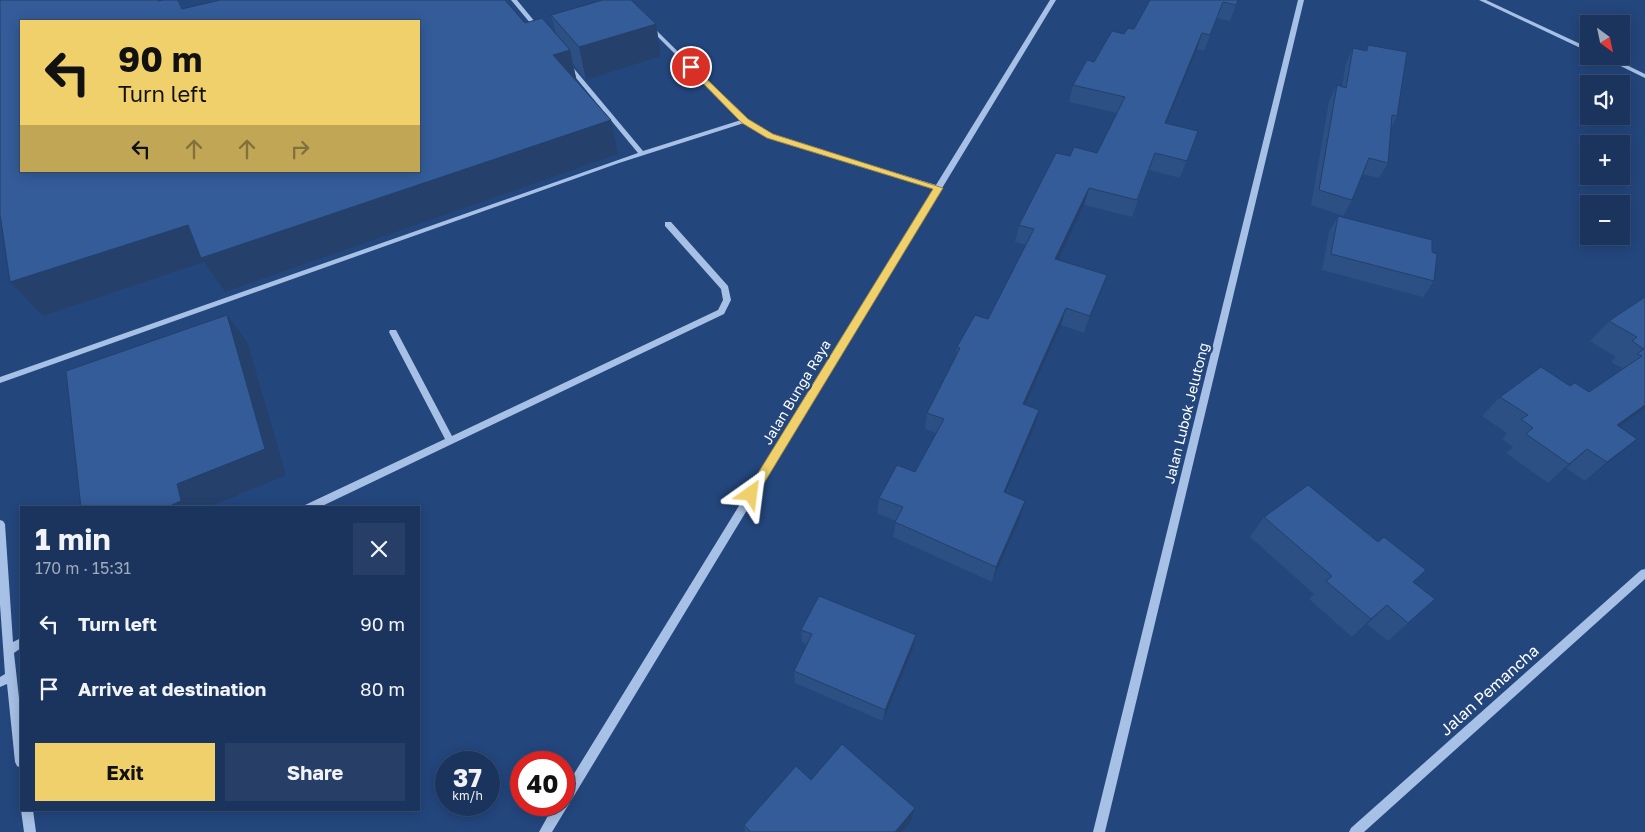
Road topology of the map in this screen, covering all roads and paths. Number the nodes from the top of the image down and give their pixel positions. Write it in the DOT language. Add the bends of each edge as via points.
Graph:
graph roads {
  1 [pos="514,0"];
  2 [pos="1053,0"];
  3 [pos="1301,0"];
  4 [pos="1482,0"];
  5 [pos="645,20"];
  6 [pos="546,38"];
  7 [pos="1580,46"];
  8 [pos="566,62"];
  9 [pos="1622,65"];
  10 [pos="1645,76"];
  11 [pos="745,121"];
  12 [pos="642,154"];
  13 [pos="938,188"];
  14 [pos="668,224"];
  15 [pos="393,332"];
  16 [pos="0,380"];
  17 [pos="450,440"];
  18 [pos="312,506"];
  19 [pos="0,524"];
  20 [pos="1645,573"];
  21 [pos="20,644"];
  22 [pos="8,650"];
  23 [pos="11,677"];
  24 [pos="0,682"];
  25 [pos="20,754"];
  26 [pos="575,782"];
  27 [pos="27,811"];
  28 [pos="554,816"];
  29 [pos="30,832"];
  30 [pos="544,832"];
  31 [pos="1099,832"];
  32 [pos="1355,832"];
  1 -- 6 [label="street"];
  2 -- 13 [label="street, Jalan Bunga Raya"];
  3 -- 31 [label="street, Jalan Lubok Jelutong"];
  4 -- 7 [label="street"];
  5 -- 11 [label="street"];
  8 -- 12 [label="street"];
  9 -- 10 [label="street"];
  11 -- 12 [label="street"];
  11 -- 13 [label="street" via="770,136"];
  12 -- 16 [label="street"];
  13 -- 26 [label="street, Jalan Bunga Raya"];
  14 -- 17 [label="street" via="725,288 727,300 721,312"];
  15 -- 17 [label="street"];
  17 -- 18 [label="street"];
  19 -- 22 [label="street"];
  20 -- 32 [label="street, Jalan Pemancha"];
  21 -- 22 [label="street"];
  22 -- 23 [label="street"];
  23 -- 24 [label="street"];
  23 -- 25 [label="street"];
  27 -- 29 [label="street"];
  28 -- 30 [label="street"];
}
